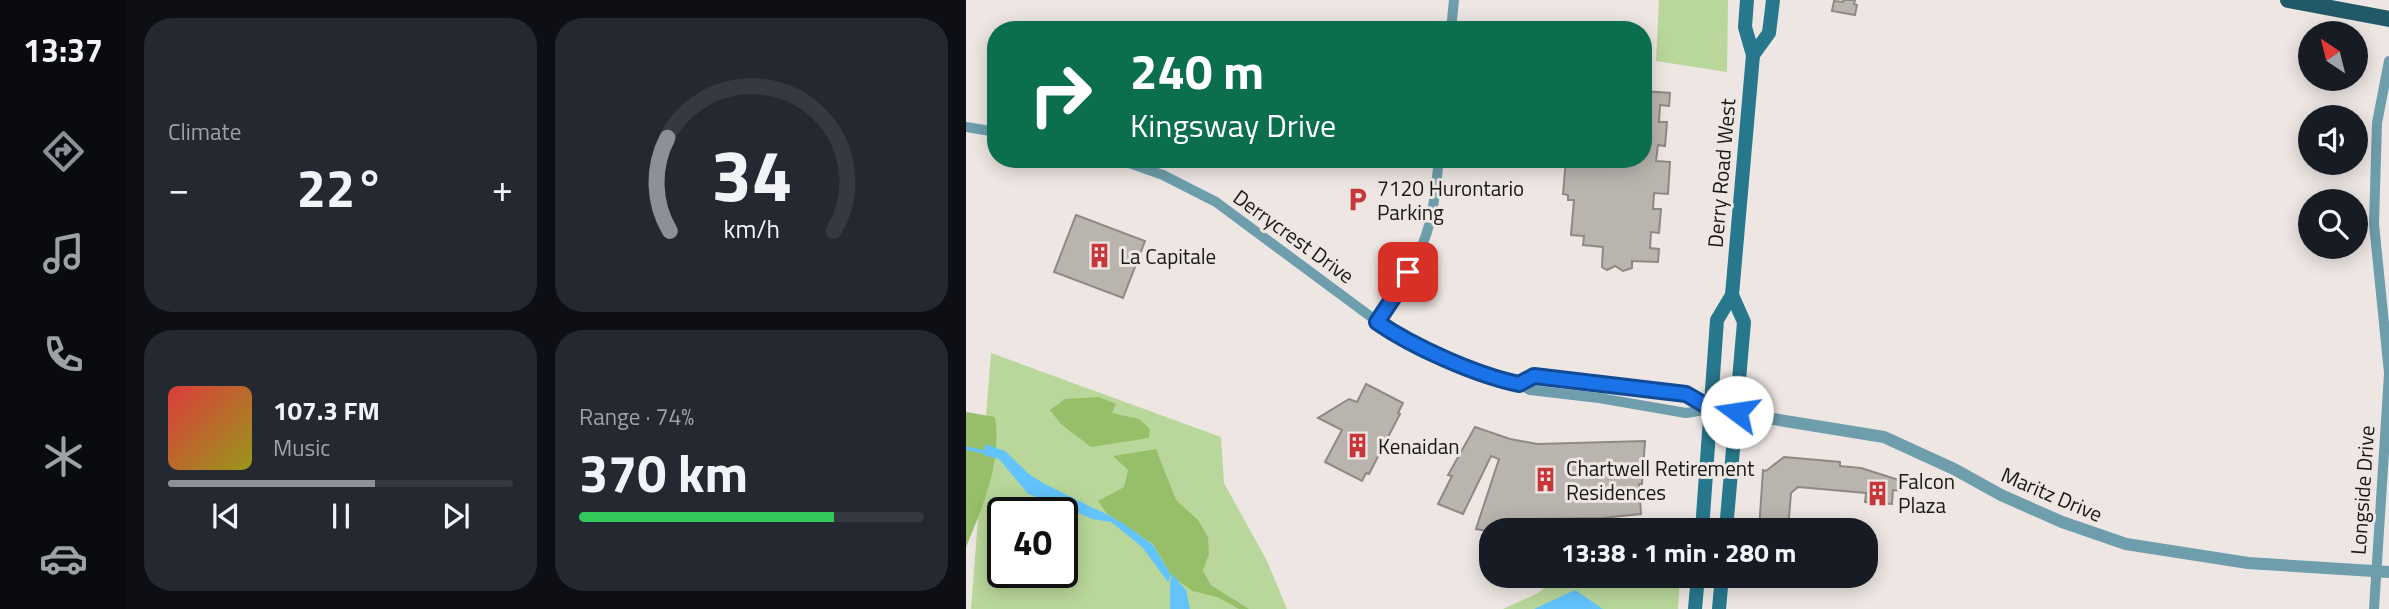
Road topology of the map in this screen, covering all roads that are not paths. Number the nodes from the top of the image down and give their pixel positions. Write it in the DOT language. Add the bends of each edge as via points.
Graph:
graph roads {
  1 [pos="1454,0"];
  2 [pos="1747,0"];
  3 [pos="1773,0"];
  4 [pos="2288,0"];
  5 [pos="2389,19"];
  6 [pos="1452,21"];
  7 [pos="1753,55"];
  8 [pos="2389,61"];
  9 [pos="966,127"];
  10 [pos="987,130"];
  11 [pos="1145,168"];
  12 [pos="1438,168"];
  13 [pos="1731,295"];
  14 [pos="1377,322"];
  15 [pos="2389,373"];
  16 [pos="1519,384"];
  17 [pos="1712,409"];
  18 [pos="1737,412"];
  19 [pos="1703,518"];
  20 [pos="1727,518"];
  21 [pos="2383,571"];
  22 [pos="1697,588"];
  23 [pos="1721,588"];
  24 [pos="1695,609"];
  25 [pos="1719,609"];
  26 [pos="2375,609"];
  1 -- 6 [label="street"];
  2 -- 7 [label="main road, Derry Road West" via="1745,27"];
  3 -- 7 [label="main road, Derry Road West" via="1769,33"];
  4 -- 5 [label="main road"];
  7 -- 13 [label="main road, Derry Road West"];
  8 -- 15 [label="street, Longside Drive" via="2377,123 2374,224"];
  9 -- 10 [label="street"];
  11 -- 14 [label="street, Derrycrest Drive" via="1216,202"];
  12 -- 14 [label="street" via="1426,237"];
  13 -- 17 [label="main road, Derry Road West" via="1717,320"];
  13 -- 18 [label="main road, Derry Road West" via="1744,322"];
  14 -- 16 [label="street, Derrycrest Drive" via="1490,378"];
  15 -- 21 [label="street, Longside Drive"];
  16 -- 17 [label="street, Derrycrest Drive" via="1530,390 1686,413"];
  16 -- 17 [label="street, Derrycrest Drive" via="1534,376 1686,394"];
  17 -- 18 [label="street, Maritz Drive"];
  17 -- 19 [label="main road, Derry Road West"];
  18 -- 20 [label="main road, Derry Road West"];
  18 -- 21 [label="street, Maritz Drive" via="1884,437 2037,511 2126,544 2248,563"];
  21 -- 26 [label="street, Longside Drive"];
  22 -- 24 [label="main road"];
  23 -- 25 [label="main road"];
}
